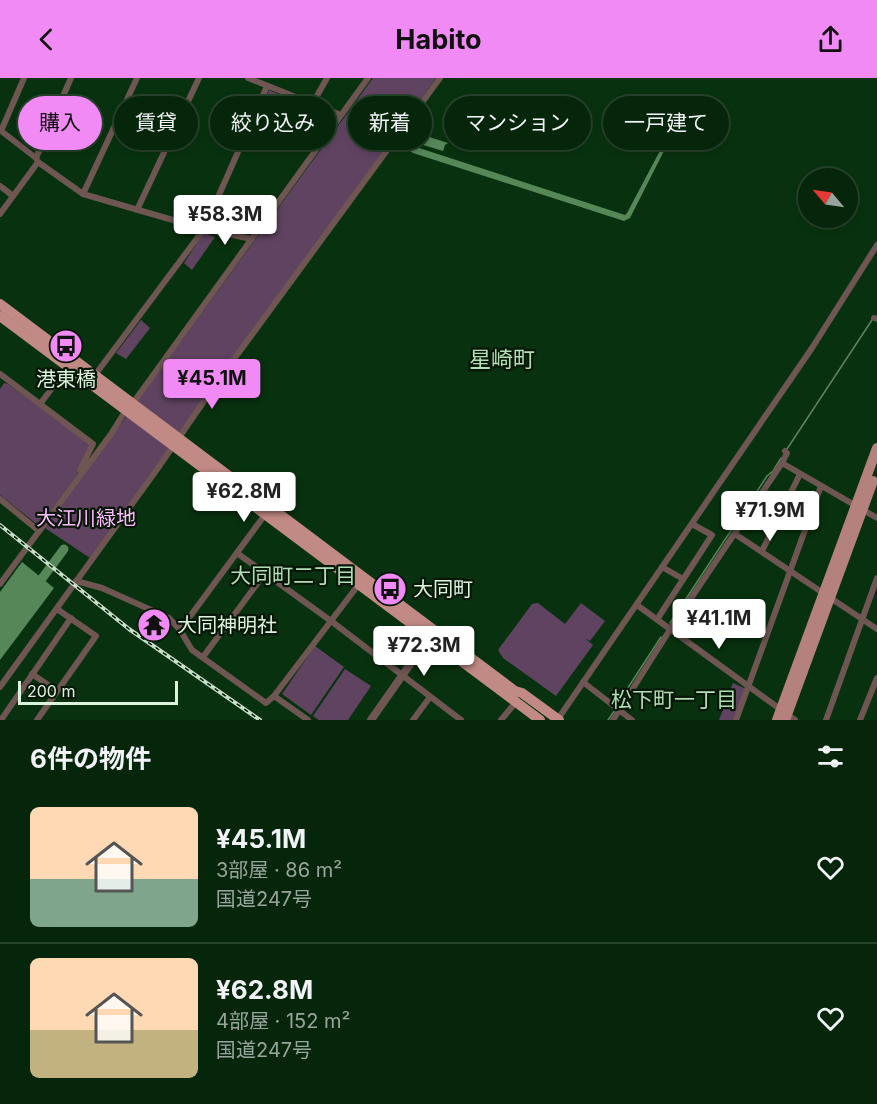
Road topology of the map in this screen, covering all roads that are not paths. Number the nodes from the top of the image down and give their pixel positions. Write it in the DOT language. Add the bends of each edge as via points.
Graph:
graph roads {
  1 [pos="24,78"];
  2 [pos="71,78"];
  3 [pos="137,78"];
  4 [pos="199,78"];
  5 [pos="248,78"];
  6 [pos="327,78"];
  7 [pos="368,78"];
  8 [pos="440,78"];
  9 [pos="267,86"];
  10 [pos="294,96"];
  11 [pos="317,96"];
  12 [pos="336,113"];
  13 [pos="341,115"];
  14 [pos="0,130"];
  15 [pos="37,160"];
  16 [pos="0,186"];
  17 [pos="84,194"];
  18 [pos="13,196"];
  19 [pos="137,210"];
  20 [pos="0,214"];
  21 [pos="204,229"];
  22 [pos="252,239"];
  23 [pos="877,245"];
  24 [pos="1,311"];
  25 [pos="68,367"];
  26 [pos="95,375"];
  27 [pos="2,376"];
  28 [pos="0,384"];
  29 [pos="40,404"];
  30 [pos="129,407"];
  31 [pos="176,442"];
  32 [pos="877,448"];
  33 [pos="785,452"];
  34 [pos="782,464"];
  35 [pos="877,469"];
  36 [pos="800,474"];
  37 [pos="80,476"];
  38 [pos="821,486"];
  39 [pos="0,499"];
  40 [pos="859,508"];
  41 [pos="268,511"];
  42 [pos="877,518"];
  43 [pos="692,524"];
  44 [pos="39,531"];
  45 [pos="735,534"];
  46 [pos="762,551"];
  47 [pos="237,553"];
  48 [pos="662,567"];
  49 [pos="792,571"];
  50 [pos="265,573"];
  51 [pos="877,578"];
  52 [pos="683,579"];
  53 [pos="76,581"];
  54 [pos="0,584"];
  55 [pos="358,584"];
  56 [pos="827,596"];
  57 [pos="638,605"];
  58 [pos="57,609"];
  59 [pos="71,618"];
  60 [pos="658,618"];
  61 [pos="862,619"];
  62 [pos="331,621"];
  63 [pos="671,628"];
  64 [pos="877,629"];
  65 [pos="180,630"];
  66 [pos="432,634"];
  67 [pos="202,657"];
  68 [pos="32,674"];
  69 [pos="404,675"];
  70 [pos="877,678"];
  71 [pos="583,682"];
  72 [pos="0,687"];
  73 [pos="749,687"];
  74 [pos="57,691"];
  75 [pos="274,696"];
  76 [pos="430,697"];
  77 [pos="519,698"];
  78 [pos="620,710"];
  79 [pos="785,717"];
  80 [pos="558,719"];
  81 [pos="2,720"];
  82 [pos="37,720"];
  83 [pos="308,720"];
  84 [pos="371,720"];
  85 [pos="413,720"];
  86 [pos="461,720"];
  87 [pos="501,720"];
  88 [pos="540,720"];
  89 [pos="613,720"];
  90 [pos="632,720"];
  91 [pos="736,720"];
  92 [pos="826,720"];
  93 [pos="860,720"];
  1 -- 14 [label="street"];
  2 -- 15 [label="street"];
  3 -- 17 [label="street"];
  4 -- 19 [label="street"];
  5 -- 9 [label="street"];
  6 -- 11 [label="street"];
  7 -- 13 [label="street"];
  8 -- 31 [label="street"];
  9 -- 10 [label="street"];
  9 -- 21 [label="street"];
  12 -- 13 [label="street"];
  13 -- 22 [label="street"];
  14 -- 15 [label="street"];
  15 -- 17 [label="street"];
  15 -- 18 [label="street"];
  16 -- 18 [label="street"];
  17 -- 19 [label="street"];
  18 -- 20 [label="street"];
  19 -- 21 [label="street"];
  21 -- 22 [label="street"];
  21 -- 26 [label="street"];
  22 -- 30 [label="street"];
  23 -- 43 [label="street"];
  24 -- 25 [label="highway"];
  24 -- 26 [label="highway"];
  25 -- 29 [label="street"];
  25 -- 30 [label="highway"];
  26 -- 30 [label="highway"];
  27 -- 28 [label="street"];
  27 -- 29 [label="street"];
  29 -- 37 [label="street" via="93,444"];
  30 -- 31 [label="highway"];
  30 -- 37 [label="street"];
  31 -- 41 [label="highway"];
  31 -- 53 [label="street"];
  32 -- 40 [label="main road"];
  33 -- 34 [label="street"];
  34 -- 36 [label="street"];
  34 -- 45 [label="street"];
  35 -- 40 [label="main road"];
  36 -- 38 [label="street"];
  36 -- 46 [label="street"];
  37 -- 44 [label="street"];
  38 -- 40 [label="street"];
  38 -- 49 [label="street"];
  39 -- 44 [label="street"];
  40 -- 42 [label="street"];
  40 -- 56 [label="main road"];
  41 -- 47 [label="street"];
  41 -- 55 [label="highway"];
  41 -- 66 [label="highway"];
  43 -- 48 [label="street"];
  43 -- 52 [label="street" via="712,535"];
  44 -- 54 [label="street"];
  45 -- 46 [label="street"];
  45 -- 63 [label="street"];
  46 -- 49 [label="street"];
  47 -- 50 [label="street"];
  47 -- 65 [label="street"];
  48 -- 52 [label="street"];
  48 -- 57 [label="street"];
  49 -- 56 [label="street"];
  49 -- 73 [label="street"];
  50 -- 62 [label="street"];
  50 -- 67 [label="street"];
  51 -- 61 [label="street"];
  52 -- 60 [label="street"];
  53 -- 58 [label="street"];
  53 -- 65 [label="street" via="146,607 169,618"];
  55 -- 62 [label="street"];
  55 -- 66 [label="highway"];
  56 -- 61 [label="street"];
  56 -- 79 [label="main road"];
  57 -- 60 [label="street"];
  57 -- 71 [label="street"];
  58 -- 59 [label="street"];
  58 -- 72 [label="street"];
  59 -- 68 [label="street"];
  59 -- 74 [label="street" via="96,636"];
  60 -- 63 [label="street"];
  61 -- 64 [label="street"];
  61 -- 92 [label="street"];
  62 -- 69 [label="street"];
  62 -- 75 [label="street"];
  63 -- 73 [label="street"];
  63 -- 78 [label="street"];
  65 -- 67 [label="street" via="192,650"];
  66 -- 69 [label="street"];
  66 -- 77 [label="highway"];
  67 -- 75 [label="street" via="266,704"];
  68 -- 74 [label="street"];
  68 -- 81 [label="street"];
  69 -- 76 [label="street"];
  69 -- 84 [label="street"];
  70 -- 93 [label="street"];
  71 -- 78 [label="street"];
  71 -- 80 [label="street"];
  73 -- 79 [label="street"];
  73 -- 91 [label="street"];
  74 -- 82 [label="street"];
  75 -- 83 [label="street"];
  76 -- 85 [label="street"];
  76 -- 86 [label="street"];
  77 -- 80 [label="highway"];
  77 -- 87 [label="street"];
  77 -- 88 [label="highway"];
  78 -- 89 [label="street"];
  78 -- 90 [label="street"];
}
